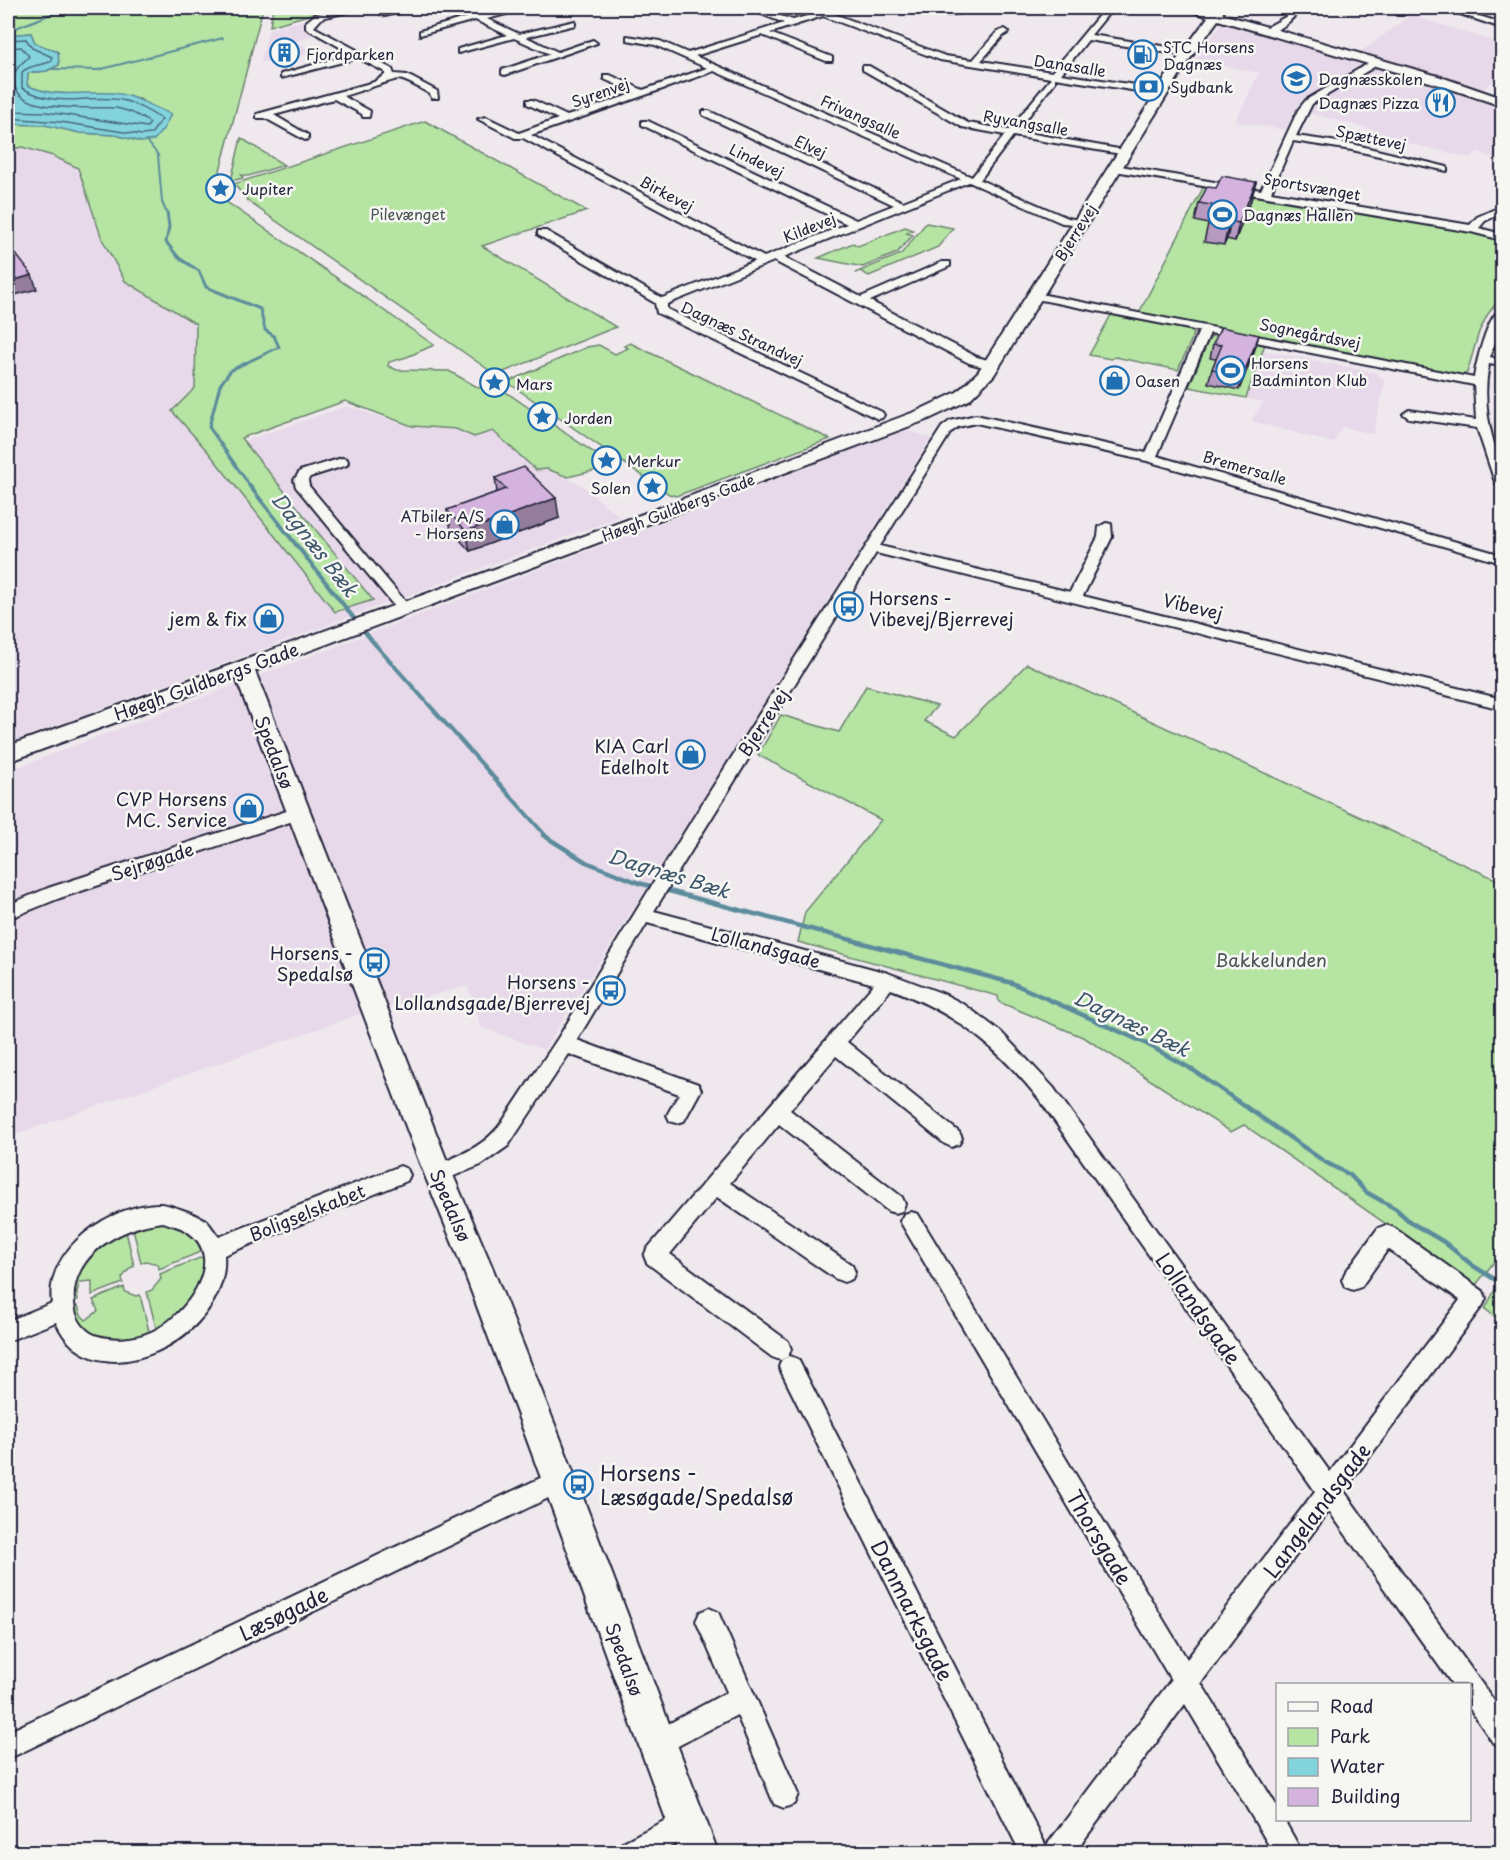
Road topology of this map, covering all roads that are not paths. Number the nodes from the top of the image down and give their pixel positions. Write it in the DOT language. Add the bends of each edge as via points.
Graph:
graph roads {
  1 [pos="352,8"];
  2 [pos="410,8"];
  3 [pos="455,8"];
  4 [pos="519,8"];
  5 [pos="750,8"];
  6 [pos="842,8"];
  7 [pos="915,8"];
  8 [pos="970,8"];
  9 [pos="1108,8"];
  10 [pos="1179,8"];
  11 [pos="1190,8"];
  12 [pos="1296,8"];
  13 [pos="1408,8"];
  14 [pos="1446,8"];
  15 [pos="330,13"];
  16 [pos="1213,13"];
  17 [pos="1400,13"];
  18 [pos="385,14"];
  19 [pos="823,14"];
  20 [pos="477,18"];
  21 [pos="572,23"];
  22 [pos="792,23"];
  23 [pos="1503,26"];
  24 [pos="1268,30"];
  25 [pos="1005,32"];
  26 [pos="423,33"];
  27 [pos="763,33"];
  28 [pos="517,36"];
  29 [pos="1085,37"];
  30 [pos="630,38"];
  31 [pos="593,43"];
  32 [pos="461,51"];
  33 [pos="1188,52"];
  34 [pos="359,55"];
  35 [pos="558,55"];
  36 [pos="688,56"];
  37 [pos="829,59"];
  38 [pos="1376,62"];
  39 [pos="974,64"];
  40 [pos="715,68"];
  41 [pos="866,68"];
  42 [pos="505,72"];
  43 [pos="284,76"];
  44 [pos="390,76"];
  45 [pos="607,77"];
  46 [pos="1053,78"];
  47 [pos="1163,92"];
  48 [pos="644,93"];
  49 [pos="336,96"];
  50 [pos="435,96"];
  51 [pos="530,102"];
  52 [pos="1503,102"];
  53 [pos="706,113"];
  54 [pos="366,115"];
  55 [pos="483,119"];
  56 [pos="566,119"];
  57 [pos="645,123"];
  58 [pos="523,134"];
  59 [pos="1010,135"];
  60 [pos="305,137"];
  61 [pos="1290,138"];
  62 [pos="1124,153"];
  63 [pos="1115,168"];
  64 [pos="1444,169"];
  65 [pos="971,180"];
  66 [pos="1265,193"];
  67 [pos="902,206"];
  68 [pos="1503,209"];
  69 [pos="1080,223"];
  70 [pos="855,224"];
  71 [pos="1472,229"];
  72 [pos="542,233"];
  73 [pos="1503,237"];
  74 [pos="776,257"];
  75 [pos="764,261"];
  76 [pos="946,264"];
  77 [pos="1035,296"];
  78 [pos="861,301"];
  79 [pos="661,302"];
  80 [pos="1503,312"];
  81 [pos="1206,329"];
  82 [pos="1483,359"];
  83 [pos="1503,363"];
  84 [pos="991,365"];
  85 [pos="1478,382"];
  86 [pos="951,403"];
  87 [pos="1408,414"];
  88 [pos="878,415"];
  89 [pos="976,419"];
  90 [pos="1482,425"];
  91 [pos="1150,458"];
  92 [pos="342,462"];
  93 [pos="1503,482"];
  94 [pos="1106,527"];
  95 [pos="873,548"];
  96 [pos="1503,559"];
  97 [pos="1075,597"];
  98 [pos="404,609"];
  99 [pos="243,667"];
  100 [pos="1503,704"];
  101 [pos="8,754"];
  102 [pos="299,813"];
  103 [pos="8,912"];
  104 [pos="645,912"];
  105 [pos="888,980"];
  106 [pos="565,1044"];
  107 [pos="834,1044"];
  108 [pos="777,1111"];
  109 [pos="678,1114"];
  110 [pos="952,1138"];
  111 [pos="439,1173"];
  112 [pos="400,1175"];
  113 [pos="715,1184"];
  114 [pos="214,1249"];
  115 [pos="844,1272"];
  116 [pos="1353,1280"];
  117 [pos="62,1309"];
  118 [pos="8,1331"];
  119 [pos="559,1480"];
  120 [pos="1329,1491"];
  121 [pos="709,1621"];
  122 [pos="1187,1683"];
  123 [pos="1466,1683"];
  124 [pos="1471,1690"];
  125 [pos="742,1698"];
  126 [pos="1503,1734"];
  127 [pos="657,1744"];
  128 [pos="8,1746"];
  129 [pos="784,1794"];
  130 [pos="693,1838"];
  131 [pos="633,1852"];
  132 [pos="1035,1852"];
  133 [pos="1058,1852"];
  134 [pos="1288,1852"];
  1 -- 15 [label="street"];
  2 -- 18 [label="street"];
  3 -- 20 [label="street"];
  4 -- 20 [label="street"];
  5 -- 22 [label="street"];
  6 -- 19 [label="street"];
  7 -- 8 [label="street" via="939,13"];
  9 -- 29 [label="street"];
  10 -- 16 [label="street"];
  11 -- 16 [label="street"];
  12 -- 24 [label="street" via="1290,18"];
  13 -- 17 [label="street"];
  14 -- 23 [label="street"];
  15 -- 34 [label="street" via="312,20 310,28"];
  16 -- 24 [label="street"];
  16 -- 33 [label="street, Bjerrevej"];
  19 -- 22 [label="street"];
  19 -- 39 [label="street, Danasalle" via="943,58"];
  20 -- 26 [label="street"];
  20 -- 28 [label="street"];
  21 -- 28 [label="street"];
  22 -- 27 [label="street"];
  24 -- 38 [label="street"];
  25 -- 39 [label="street"];
  27 -- 36 [label="street"];
  27 -- 37 [label="street"];
  28 -- 32 [label="street"];
  28 -- 35 [label="street"];
  29 -- 33 [label="street"];
  29 -- 46 [label="street"];
  30 -- 36 [label="street, Frivangsalle" via="657,43"];
  31 -- 35 [label="street"];
  33 -- 47 [label="street, Bjerrevej"];
  34 -- 43 [label="street"];
  34 -- 44 [label="street" via="389,71"];
  35 -- 42 [label="street"];
  36 -- 40 [label="street, Frivangsalle"];
  38 -- 52 [label="street"];
  38 -- 61 [label="street" via="1309,102"];
  39 -- 46 [label="street, Danasalle"];
  40 -- 48 [label="street, Syrenvej"];
  40 -- 65 [label="street, Frivangsalle"];
  41 -- 59 [label="street, Ryvangsalle" via="965,125"];
  44 -- 49 [label="street"];
  44 -- 50 [label="street" via="404,77"];
  45 -- 48 [label="street, Syrenvej"];
  46 -- 47 [label="street, Danasalle"];
  46 -- 59 [label="street"];
  47 -- 62 [label="street, Bjerrevej"];
  48 -- 56 [label="street, Syrenvej"];
  49 -- 54 [label="street"];
  49 -- 60 [label="street" via="264,115"];
  51 -- 56 [label="street, Syrenvej"];
  53 -- 67 [label="street, Elvej"];
  55 -- 58 [label="street" via="518,136"];
  56 -- 58 [label="street, Syrenvej"];
  57 -- 70 [label="street, Lindevej"];
  58 -- 75 [label="street, Birkevej"];
  59 -- 62 [label="street, Ryvangsalle"];
  59 -- 65 [label="street"];
  61 -- 64 [label="street, Spættevej" via="1352,147"];
  61 -- 66 [label="street"];
  62 -- 63 [label="street, Bjerrevej"];
  63 -- 66 [label="street, Sportsvænget"];
  63 -- 69 [label="street, Bjerrevej"];
  65 -- 67 [label="street, Kildevej"];
  65 -- 69 [label="street, Frivangsalle" via="1066,221"];
  66 -- 71 [label="street, Sportsvænget"];
  67 -- 70 [label="street, Kildevej"];
  68 -- 71 [label="street" via="1481,219"];
  69 -- 77 [label="street, Bjerrevej"];
  70 -- 74 [label="street, Kildevej"];
  71 -- 73 [label="street, Sportsvænget"];
  72 -- 79 [label="street, Dagnæs Strandvej"];
  74 -- 75 [label="street, Kildevej"];
  74 -- 78 [label="street"];
  75 -- 79 [label="street, Kildevej"];
  76 -- 78 [label="street"];
  77 -- 81 [label="street, Sognegårdsvej"];
  77 -- 84 [label="street, Bjerrevej"];
  78 -- 84 [label="street" via="973,360"];
  79 -- 88 [label="street, Dagnæs Strandvej" via="661,311"];
  80 -- 82 [label="street"];
  81 -- 85 [label="street, Sognegårdsvej"];
  81 -- 91 [label="street"];
  82 -- 83 [label="street"];
  82 -- 85 [label="street"];
  84 -- 86 [label="street, Bjerrevej" via="975,387"];
  85 -- 90 [label="street"];
  86 -- 98 [label="street, Høegh Guldbergs Gade"];
  87 -- 90 [label="street"];
  89 -- 91 [label="street, Bremersalle"];
  89 -- 95 [label="street, Bjerrevej" via="946,430"];
  90 -- 93 [label="street"];
  91 -- 96 [label="street, Bremersalle"];
  92 -- 98 [label="street" via="305,474 301,480 303,487"];
  94 -- 97 [label="street" via="1105,537"];
  95 -- 97 [label="street, Vibevej"];
  95 -- 104 [label="street, Bjerrevej"];
  97 -- 100 [label="street, Vibevej"];
  98 -- 99 [label="street, Høegh Guldbergs Gade"];
  99 -- 101 [label="street, Høegh Guldbergs Gade"];
  99 -- 102 [label="street, Spedalsø"];
  102 -- 103 [label="street, Sejrøgade" via="54,893"];
  102 -- 111 [label="street, Spedalsø"];
  104 -- 105 [label="street, Lollandsgade"];
  104 -- 106 [label="street, Bjerrevej"];
  105 -- 107 [label="street"];
  105 -- 120 [label="street, Lollandsgade" via="957,1009 986,1028 1020,1061"];
  106 -- 109 [label="street" via="691,1090"];
  106 -- 111 [label="street, Bjerrevej" via="501,1140 474,1159"];
  107 -- 108 [label="street"];
  107 -- 110 [label="street"];
  108 -- 113 [label="street"];
  108 -- 122 [label="street, Thorsgade" via="903,1213"];
  111 -- 119 [label="street, Spedalsø"];
  112 -- 114 [label="street, Boligselskabet"];
  113 -- 115 [label="street"];
  113 -- 132 [label="street, Danmarksgade" via="655,1256 785,1358"];
  114 -- 117 [label="street" via="207,1234 181,1216 155,1212 127,1219 98,1234 76,1257 66,1274"];
  114 -- 117 [label="street" via="213,1283 204,1301 191,1318 155,1342 123,1350 94,1347 68,1325"];
  116 -- 120 [label="street, Langelandsgade" via="1386,1235 1475,1298"];
  117 -- 118 [label="street"];
  119 -- 127 [label="street, Spedalsø"];
  119 -- 128 [label="street, Læsøgade"];
  120 -- 122 [label="street, Langelandsgade"];
  120 -- 123 [label="street, Lollandsgade"];
  121 -- 125 [label="street"];
  122 -- 133 [label="street, Langelandsgade"];
  122 -- 134 [label="street, Thorsgade"];
  124 -- 126 [label="street, Lollandsgade"];
  125 -- 127 [label="street"];
  125 -- 129 [label="street"];
  127 -- 130 [label="street, Spedalsø"];
  130 -- 131 [label="street"];
}
